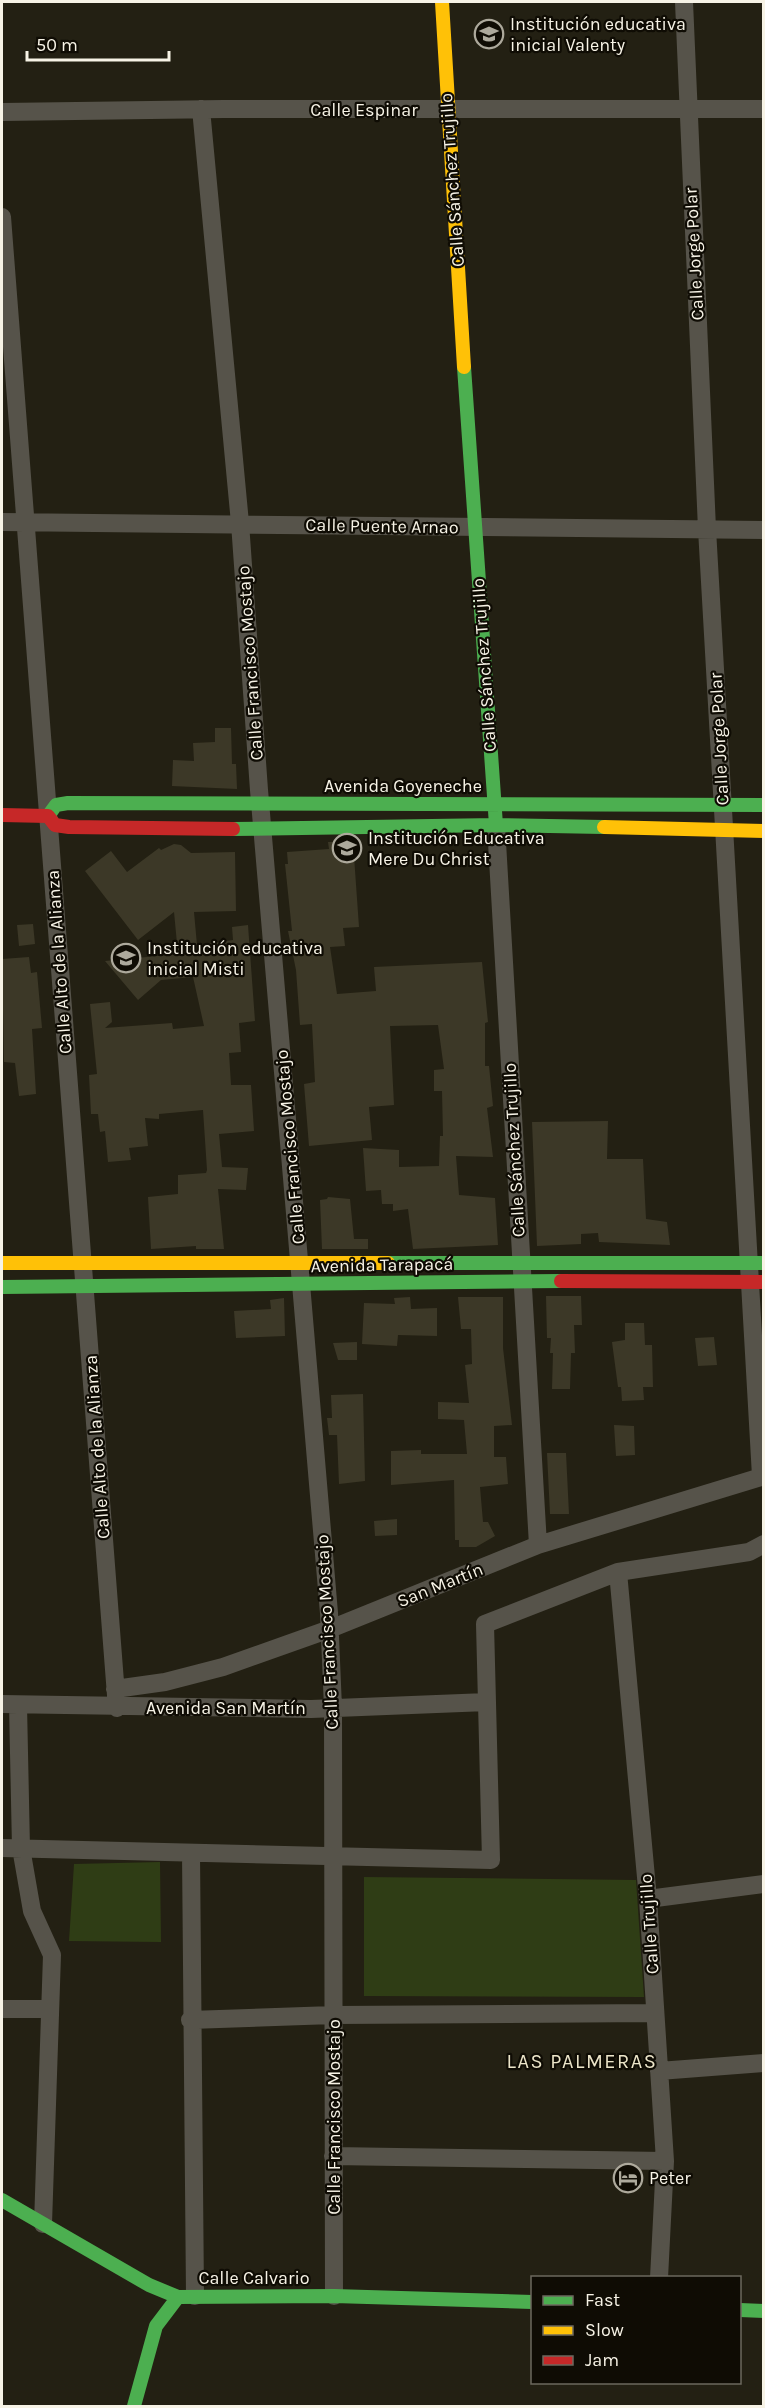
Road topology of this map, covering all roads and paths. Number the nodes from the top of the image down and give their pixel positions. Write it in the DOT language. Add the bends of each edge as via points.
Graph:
graph roads {
  1 [pos="442,2"];
  2 [pos="684,2"];
  3 [pos="201,109"];
  4 [pos="764,109"];
  5 [pos="687,110"];
  6 [pos="447,111"];
  7 [pos="2,112"];
  8 [pos="2,217"];
  9 [pos="2,522"];
  10 [pos="25,522"];
  11 [pos="240,523"];
  12 [pos="474,528"];
  13 [pos="707,530"];
  14 [pos="764,530"];
  15 [pos="494,804"];
  16 [pos="260,805"];
  17 [pos="722,805"];
  18 [pos="764,805"];
  19 [pos="2,814"];
  20 [pos="48,816"];
  21 [pos="496,825"];
  22 [pos="262,829"];
  23 [pos="725,831"];
  24 [pos="764,831"];
  25 [pos="2,1263"];
  26 [pos="755,1263"];
  27 [pos="83,1264"];
  28 [pos="300,1264"];
  29 [pos="520,1273"];
  30 [pos="756,1282"];
  31 [pos="301,1285"];
  32 [pos="2,1287"];
  33 [pos="85,1288"];
  34 [pos="762,1476"];
  35 [pos="764,1544"];
  36 [pos="538,1545"];
  37 [pos="618,1572"];
  38 [pos="330,1629"];
  39 [pos="116,1689"];
  40 [pos="487,1702"];
  41 [pos="10,1705"];
  42 [pos="117,1708"];
  43 [pos="333,1708"];
  44 [pos="2,1848"];
  45 [pos="21,1848"];
  46 [pos="191,1853"];
  47 [pos="333,1857"];
  48 [pos="764,1884"];
  49 [pos="648,1899"];
  50 [pos="2,2008"];
  51 [pos="50,2009"];
  52 [pos="655,2013"];
  53 [pos="333,2015"];
  54 [pos="190,2020"];
  55 [pos="764,2063"];
  56 [pos="659,2071"];
  57 [pos="333,2156"];
  58 [pos="665,2161"];
  59 [pos="2,2200"];
  60 [pos="43,2224"];
  61 [pos="659,2276"];
  62 [pos="187,2296"];
  63 [pos="334,2296"];
  64 [pos="531,2302"];
  65 [pos="741,2310"];
  66 [pos="764,2311"];
  67 [pos="134,2406"];
  1 -- 6 [label="street, Calle Sánchez Trujillo"];
  2 -- 5 [label="street, Calle Jorge Polar"];
  3 -- 6 [label="street, Calle Espinar"];
  3 -- 7 [label="street, Calle Espinar"];
  3 -- 11 [label="street, Calle Francisco Mostajo"];
  4 -- 5 [label="street, Calle Espinar"];
  5 -- 6 [label="street, Calle Espinar"];
  5 -- 13 [label="street, Calle Jorge Polar"];
  6 -- 12 [label="street, Calle Sánchez Trujillo"];
  8 -- 10 [label="street, Calle Alto de la Alianza"];
  9 -- 10 [label="street, Calle Puente Arnao"];
  10 -- 11 [label="street, Calle Puente Arnao"];
  10 -- 20 [label="street, Calle Alto de la Alianza"];
  11 -- 12 [label="street, Calle Puente Arnao"];
  11 -- 16 [label="street, Calle Francisco Mostajo"];
  12 -- 13 [label="street, Calle Puente Arnao"];
  12 -- 15 [label="street, Calle Sánchez Trujillo"];
  13 -- 14 [label="street, Calle Puente Arnao"];
  13 -- 17 [label="street, Calle Jorge Polar"];
  15 -- 16 [label="street, Avenida Goyeneche"];
  15 -- 17 [label="street, Avenida Goyeneche"];
  15 -- 21 [label="street, Calle Sánchez Trujillo"];
  16 -- 20 [label="street, Avenida Goyeneche" via="68,804 56,806"];
  16 -- 22 [label="street, Calle Francisco Mostajo"];
  17 -- 18 [label="street, Avenida Goyeneche"];
  17 -- 23 [label="street, Calle Jorge Polar"];
  19 -- 20 [label="street, Avenida Goyeneche"];
  20 -- 22 [label="street, Avenida Goyeneche" via="55,825 69,827"];
  20 -- 27 [label="street, Calle Alto de la Alianza"];
  21 -- 22 [label="street, Avenida Goyeneche"];
  21 -- 23 [label="street, Avenida Goyeneche"];
  21 -- 29 [label="street, Calle Sánchez Trujillo"];
  22 -- 28 [label="street, Calle Francisco Mostajo"];
  23 -- 24 [label="street, Avenida Goyeneche"];
  23 -- 26 [label="street, Calle Jorge Polar"];
  25 -- 27 [label="street, Avenida Tarapacá"];
  26 -- 29 [label="street, Avenida Tarapacá"];
  26 -- 30 [label="street, Calle Jorge Polar"];
  27 -- 28 [label="street, Avenida Tarapacá"];
  27 -- 33 [label="street, Calle Alto de la Alianza"];
  28 -- 29 [label="street, Avenida Tarapacá"];
  28 -- 31 [label="street, Calle Francisco Mostajo"];
  29 -- 30 [label="street, Avenida Tarapacá"];
  29 -- 31 [label="street, Avenida Tarapacá"];
  29 -- 36 [label="street, Calle Sánchez Trujillo"];
  30 -- 34 [label="street, Calle Jorge Polar"];
  31 -- 33 [label="street, Avenida Tarapacá"];
  31 -- 38 [label="street, Calle Francisco Mostajo"];
  32 -- 33 [label="street, Avenida Tarapacá"];
  33 -- 39 [label="street, Calle Alto de la Alianza"];
  34 -- 36 [label="street, San Martín"];
  35 -- 37 [label="street" via="749,1552"];
  36 -- 38 [label="street, San Martín"];
  37 -- 40 [label="street" via="485,1624"];
  37 -- 49 [label="street, Calle Trujillo"];
  38 -- 39 [label="street, San Martín" via="223,1667 165,1682"];
  38 -- 43 [label="street, Calle Francisco Mostajo"];
  39 -- 42 [label="street, Calle Alto de la Alianza"];
  40 -- 43 [label="street, Avenida San Martín"];
  40 -- 47 [label="street" via="491,1860"];
  41 -- 42 [label="street, Avenida San Martín"];
  41 -- 45 [label="street"];
  42 -- 43 [label="street, Avenida San Martín"];
  43 -- 47 [label="street, Calle Francisco Mostajo"];
  44 -- 45 [label="street"];
  45 -- 46 [label="street"];
  45 -- 51 [label="street" via="32,1911 52,1955"];
  46 -- 47 [label="street"];
  46 -- 54 [label="street"];
  47 -- 53 [label="street, Calle Francisco Mostajo"];
  48 -- 49 [label="street"];
  49 -- 52 [label="street, Calle Trujillo"];
  50 -- 51 [label="street"];
  51 -- 60 [label="street"];
  52 -- 53 [label="street"];
  52 -- 56 [label="street, Calle Trujillo"];
  53 -- 54 [label="street"];
  53 -- 57 [label="street, Calle Francisco Mostajo"];
  54 -- 62 [label="street"];
  55 -- 56 [label="street"];
  56 -- 58 [label="street, Calle Trujillo"];
  57 -- 58 [label="street"];
  57 -- 63 [label="street, Calle Francisco Mostajo"];
  58 -- 61 [label="street, Calle Trujillo"];
  59 -- 60 [label="street, Calle Calvario"];
  60 -- 62 [label="street, Calle Calvario" via="149,2285"];
  62 -- 63 [label="street, Calle Calvario"];
  62 -- 67 [label="street" via="171,2302 156,2326"];
  63 -- 64 [label="street, Calle Calvario"];
  65 -- 66 [label="street"];
}
